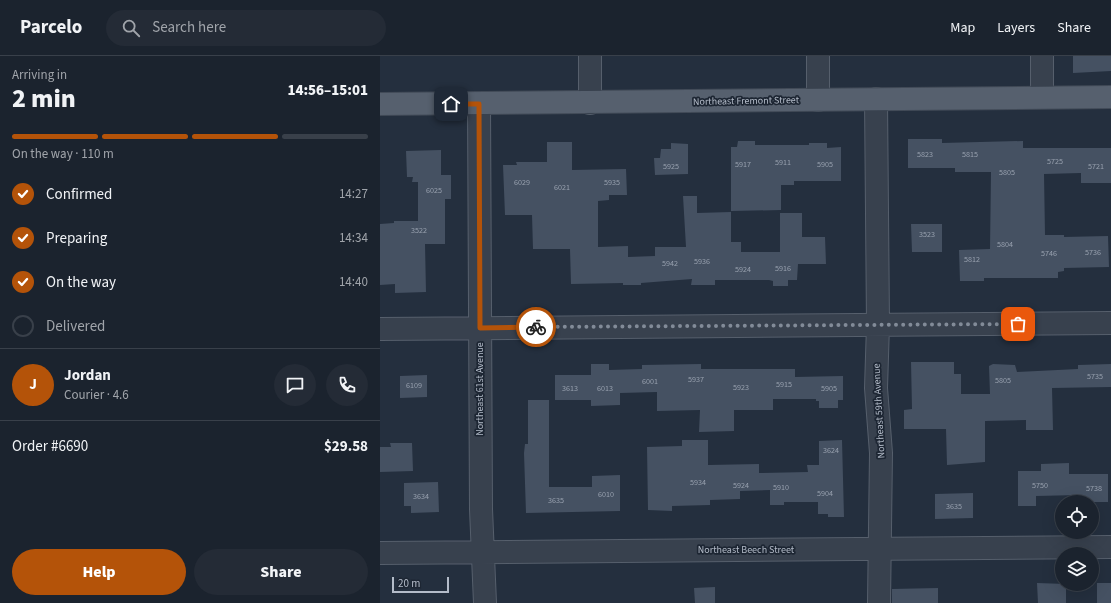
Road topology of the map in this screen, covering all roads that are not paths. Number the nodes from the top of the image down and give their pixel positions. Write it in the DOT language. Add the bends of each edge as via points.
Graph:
graph roads {
  1 [pos="590,56"];
  2 [pos="818,56"];
  3 [pos="1042,56"];
  4 [pos="1111,97"];
  5 [pos="1042,98"];
  6 [pos="876,99"];
  7 [pos="818,100"];
  8 [pos="590,103"];
  9 [pos="380,104"];
  10 [pos="479,104"];
  11 [pos="1111,323"];
  12 [pos="878,325"];
  13 [pos="480,328"];
  14 [pos="380,329"];
  15 [pos="1111,546"];
  16 [pos="880,549"];
  17 [pos="483,553"];
  18 [pos="380,554"];
  19 [pos="485,603"];
  20 [pos="879,603"];
  1 -- 8 [label="street"];
  2 -- 7 [label="street"];
  3 -- 5 [label="street"];
  4 -- 5 [label="main road, Northeast Fremont Street"];
  5 -- 6 [label="main road, Northeast Fremont Street"];
  6 -- 7 [label="main road, Northeast Fremont Street"];
  6 -- 12 [label="street, Northeast 59th Avenue"];
  7 -- 8 [label="main road, Northeast Fremont Street"];
  8 -- 10 [label="main road, Northeast Fremont Street"];
  9 -- 10 [label="main road, Northeast Fremont Street"];
  10 -- 13 [label="street, Northeast 61st Avenue"];
  11 -- 12 [label="street"];
  12 -- 13 [label="street"];
  12 -- 16 [label="street, Northeast 59th Avenue" via="876,361 881,454"];
  13 -- 14 [label="street"];
  13 -- 17 [label="street, Northeast 61st Avenue" via="480,509"];
  15 -- 16 [label="street, Northeast Beech Street"];
  16 -- 17 [label="street, Northeast Beech Street"];
  16 -- 20 [label="street, Northeast 59th Avenue"];
  17 -- 18 [label="street, Northeast Beech Street"];
  17 -- 19 [label="street, Northeast 61st Avenue"];
}
